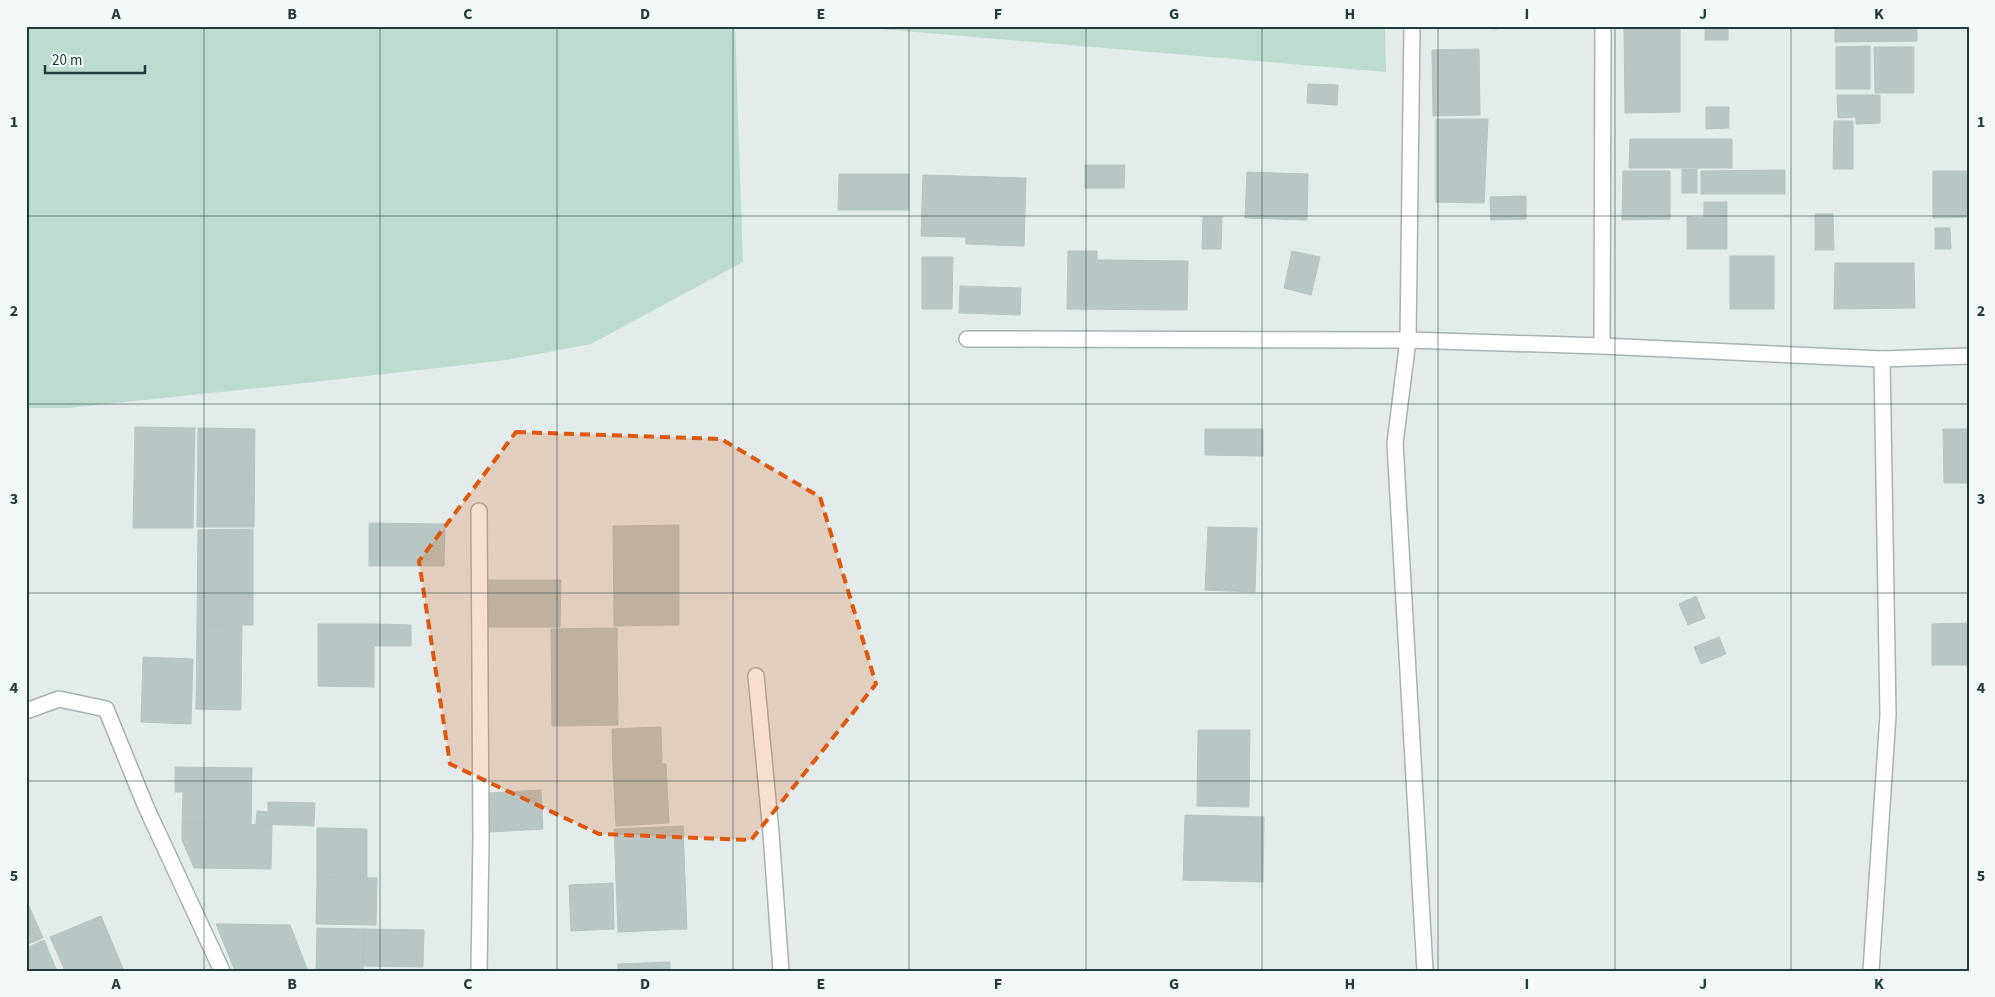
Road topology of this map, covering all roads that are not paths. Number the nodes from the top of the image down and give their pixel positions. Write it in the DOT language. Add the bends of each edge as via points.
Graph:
graph roads {
  1 [pos="1412,26"];
  2 [pos="1603,26"];
  3 [pos="967,339"];
  4 [pos="1408,340"];
  5 [pos="1602,346"];
  6 [pos="1969,356"];
  7 [pos="1882,359"];
  8 [pos="479,511"];
  9 [pos="756,676"];
  10 [pos="26,711"];
  11 [pos="222,971"];
  12 [pos="479,971"];
  13 [pos="782,971"];
  14 [pos="1425,971"];
  15 [pos="1871,971"];
  1 -- 4 [label="street"];
  2 -- 5 [label="street"];
  3 -- 4 [label="street"];
  4 -- 5 [label="street"];
  4 -- 14 [label="street" via="1395,442"];
  5 -- 7 [label="street"];
  6 -- 7 [label="street"];
  7 -- 15 [label="street" via="1888,715"];
  8 -- 12 [label="street" via="482,838"];
  9 -- 13 [label="street"];
  10 -- 11 [label="street" via="59,699 106,709 146,807"];
}
